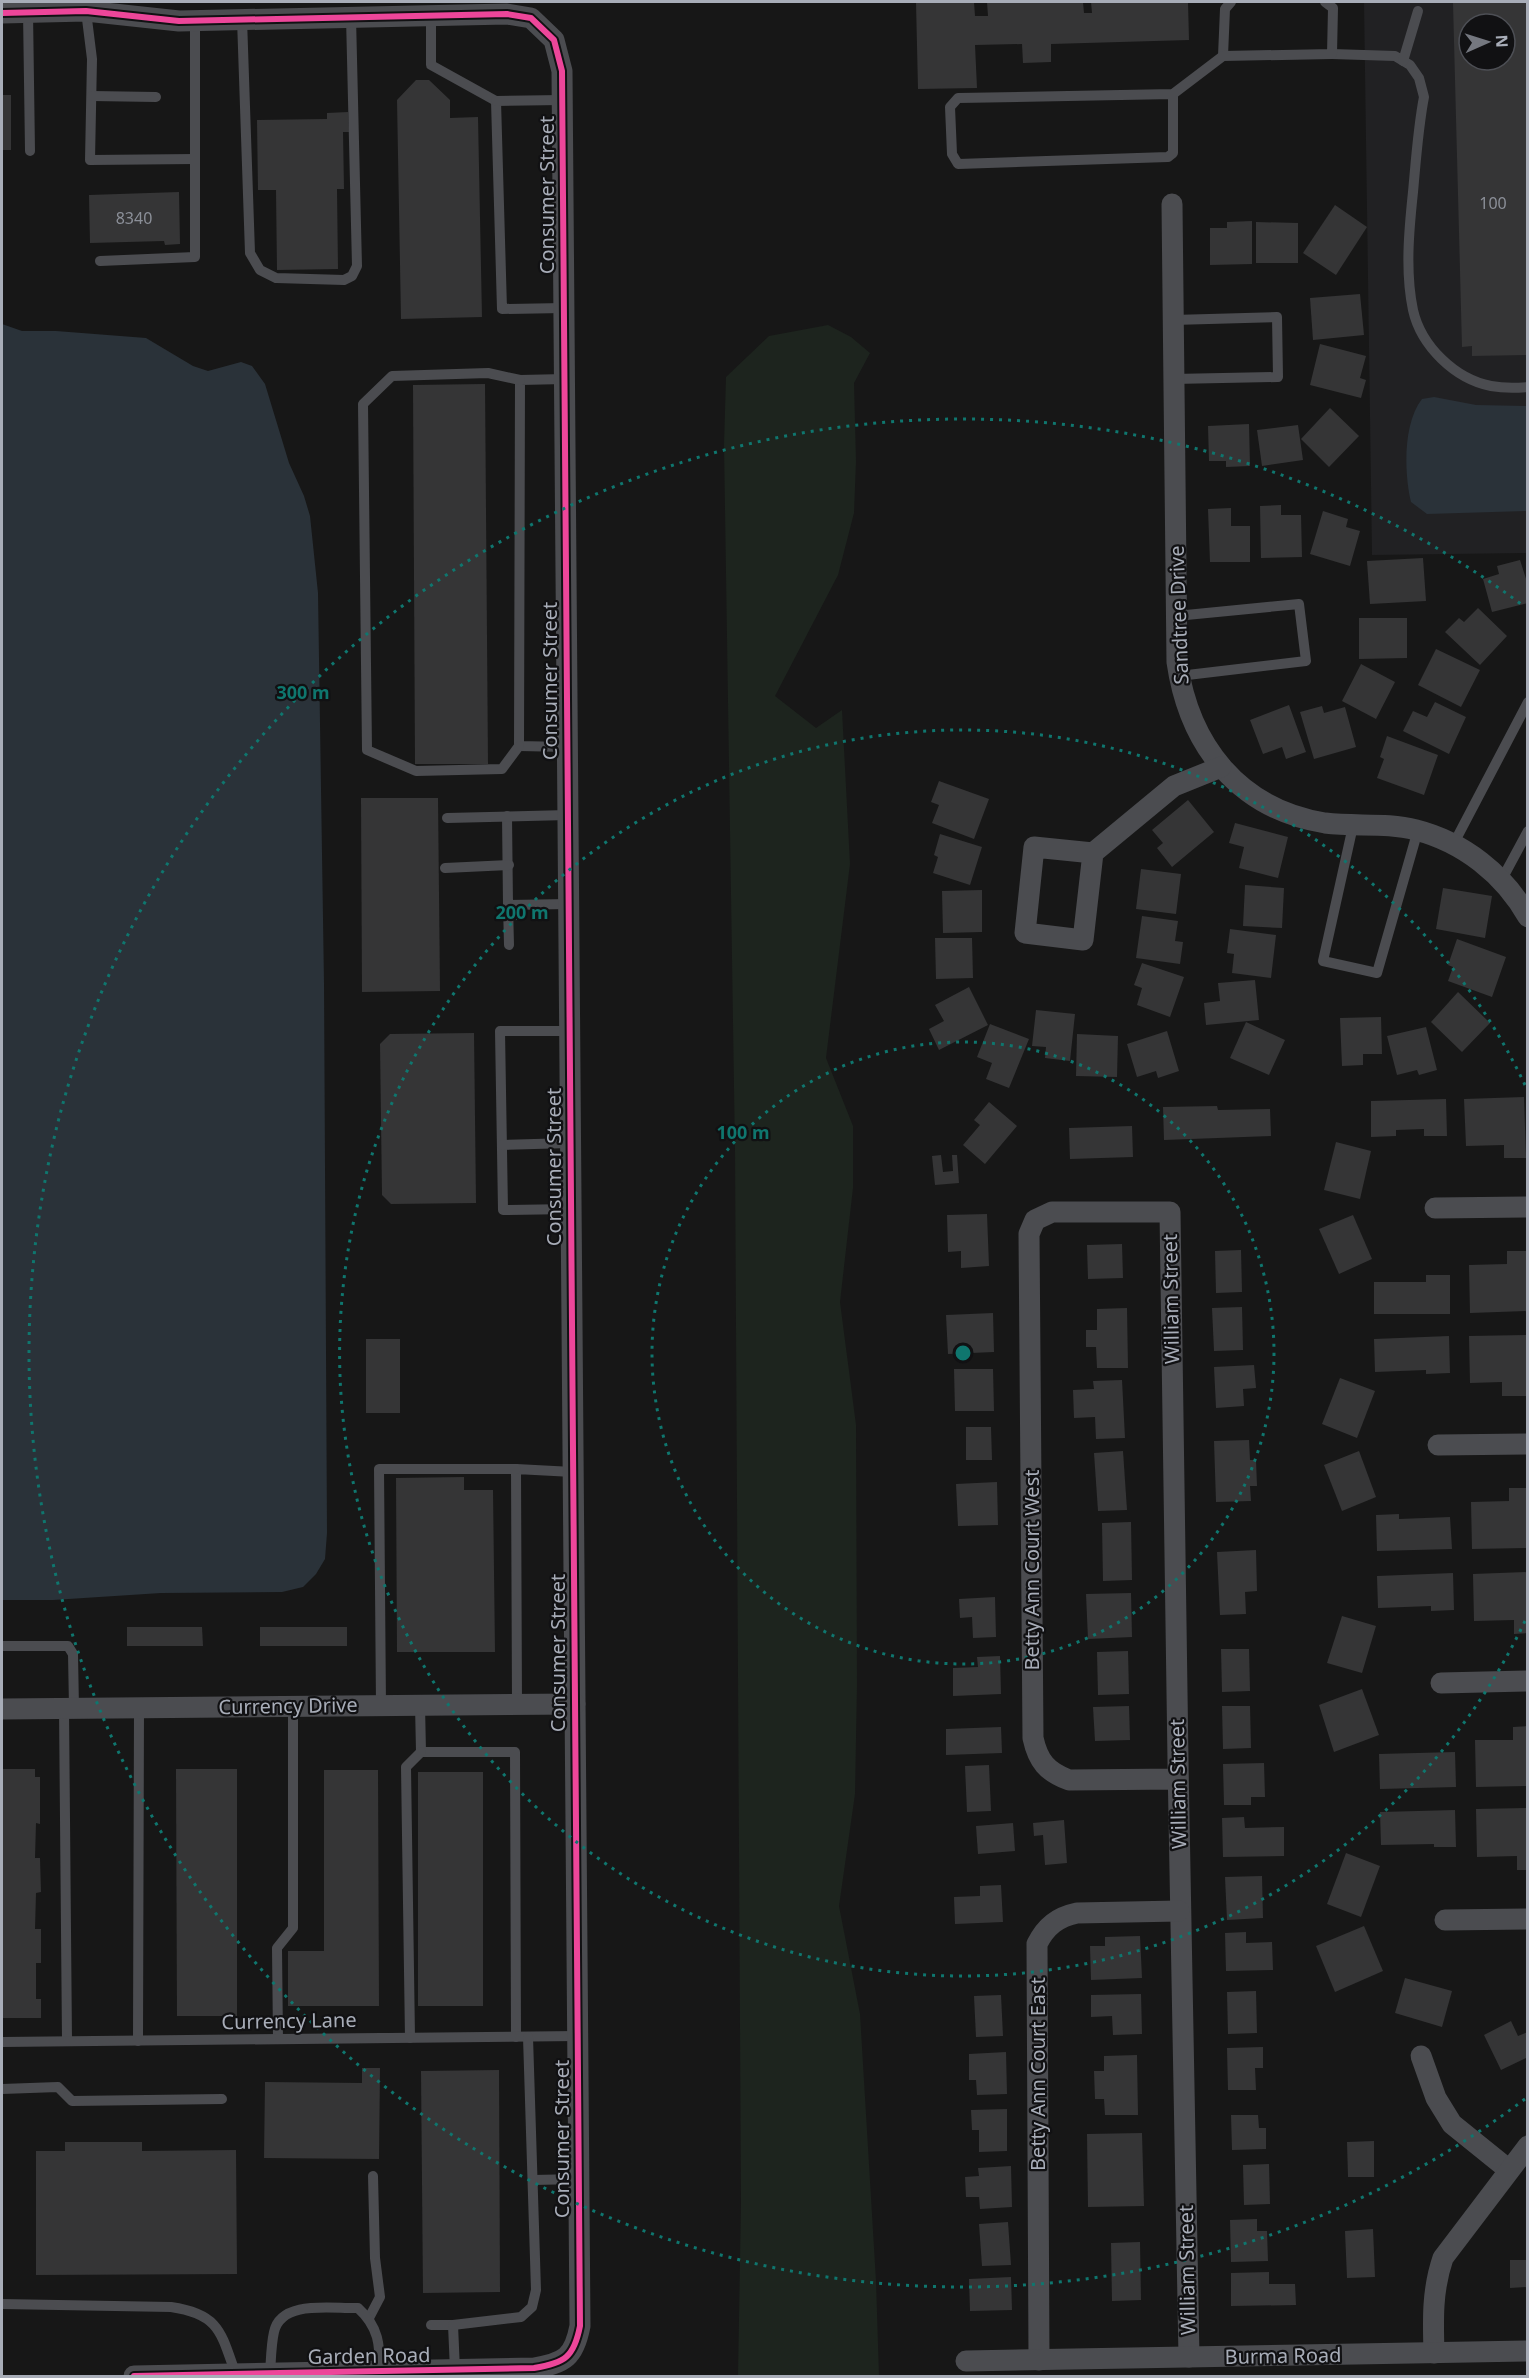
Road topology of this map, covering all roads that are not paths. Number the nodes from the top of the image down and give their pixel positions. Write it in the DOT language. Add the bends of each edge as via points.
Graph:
graph roads {
  1 [pos="1231,2"];
  2 [pos="1325,2"];
  3 [pos="86,11"];
  4 [pos="1418,11"];
  5 [pos="28,12"];
  6 [pos="2,13"];
  7 [pos="431,15"];
  8 [pos="351,17"];
  9 [pos="242,19"];
  10 [pos="195,20"];
  11 [pos="1332,54"];
  12 [pos="1223,56"];
  13 [pos="1403,61"];
  14 [pos="1173,94"];
  15 [pos="92,96"];
  16 [pos="156,97"];
  17 [pos="562,100"];
  18 [pos="496,101"];
  19 [pos="30,151"];
  20 [pos="195,159"];
  21 [pos="1172,204"];
  22 [pos="100,261"];
  23 [pos="564,308"];
  24 [pos="1173,320"];
  25 [pos="565,379"];
  26 [pos="1173,379"];
  27 [pos="520,380"];
  28 [pos="1527,387"];
  29 [pos="1176,616"];
  30 [pos="1179,676"];
  31 [pos="1527,702"];
  32 [pos="519,746"];
  33 [pos="567,747"];
  34 [pos="1221,767"];
  35 [pos="568,815"];
  36 [pos="507,816"];
  37 [pos="447,818"];
  38 [pos="1353,826"];
  39 [pos="1418,830"];
  40 [pos="1527,831"];
  41 [pos="1453,845"];
  42 [pos="1093,853"];
  43 [pos="509,865"];
  44 [pos="446,868"];
  45 [pos="1501,881"];
  46 [pos="508,904"];
  47 [pos="569,904"];
  48 [pos="1527,917"];
  49 [pos="509,945"];
  50 [pos="570,1030"];
  51 [pos="570,1143"];
  52 [pos="502,1145"];
  53 [pos="1527,1207"];
  54 [pos="1435,1208"];
  55 [pos="571,1209"];
  56 [pos="1170,1212"];
  57 [pos="1527,1444"];
  58 [pos="1438,1445"];
  59 [pos="516,1469"];
  60 [pos="573,1472"];
  61 [pos="2,1646"];
  62 [pos="1527,1681"];
  63 [pos="1442,1683"];
  64 [pos="575,1704"];
  65 [pos="420,1705"];
  66 [pos="517,1705"];
  67 [pos="293,1706"];
  68 [pos="381,1706"];
  69 [pos="69,1708"];
  70 [pos="139,1708"];
  71 [pos="2,1709"];
  72 [pos="421,1752"];
  73 [pos="1178,1779"];
  74 [pos="1179,1911"];
  75 [pos="1527,1919"];
  76 [pos="1445,1920"];
  77 [pos="578,2036"];
  78 [pos="410,2037"];
  79 [pos="516,2037"];
  80 [pos="528,2037"];
  81 [pos="278,2039"];
  82 [pos="67,2041"];
  83 [pos="138,2041"];
  84 [pos="2,2042"];
  85 [pos="1421,2056"];
  86 [pos="2,2089"];
  87 [pos="222,2099"];
  88 [pos="1527,2146"];
  89 [pos="1509,2170"];
  90 [pos="374,2176"];
  91 [pos="579,2179"];
  92 [pos="533,2180"];
  93 [pos="2,2304"];
  94 [pos="369,2318"];
  95 [pos="431,2325"];
  96 [pos="453,2325"];
  97 [pos="580,2326"];
  98 [pos="1527,2351"];
  99 [pos="1434,2353"];
  100 [pos="1189,2357"];
  101 [pos="1039,2360"];
  102 [pos="966,2361"];
  103 [pos="456,2370"];
  104 [pos="380,2372"];
  105 [pos="485,2373"];
  106 [pos="236,2374"];
  107 [pos="270,2374"];
  108 [pos="134,2376"];
  1 -- 12 [label="lane" via="1225,9"];
  2 -- 11 [label="lane" via="1333,8"];
  3 -- 5 [label="street"];
  3 -- 10 [label="street"];
  3 -- 15 [label="lane"];
  4 -- 13 [label="lane"];
  5 -- 6 [label="street"];
  5 -- 19 [label="lane"];
  7 -- 8 [label="street"];
  7 -- 17 [label="street, Consumer Street" via="507,14 531,18 554,40 562,71"];
  7 -- 18 [label="lane" via="431,65"];
  8 -- 9 [label="street"];
  8 -- 9 [label="lane" via="357,266 352,276 344,280 276,278 261,270 250,253"];
  9 -- 10 [label="street"];
  10 -- 20 [label="lane"];
  11 -- 12 [label="lane"];
  11 -- 13 [label="lane" via="1395,56"];
  12 -- 14 [label="lane"];
  13 -- 28 [label="lane" via="1419,78 1424,97 1410,224 1413,312 1426,340 1447,365 1490,386"];
  14 -- 14 [label="lane" via="958,98 950,106 952,154 958,164 1168,157 1173,153"];
  15 -- 16 [label="lane"];
  15 -- 20 [label="lane" via="90,160"];
  17 -- 18 [label="lane"];
  17 -- 23 [label="street, Consumer Street"];
  18 -- 23 [label="lane" via="502,309"];
  20 -- 22 [label="lane" via="195,257"];
  21 -- 24 [label="street, Sandtree Drive"];
  23 -- 25 [label="street, Consumer Street"];
  24 -- 26 [label="street, Sandtree Drive"];
  24 -- 26 [label="lane" via="1277,317 1278,377"];
  25 -- 27 [label="lane"];
  25 -- 33 [label="street, Consumer Street"];
  26 -- 29 [label="street, Sandtree Drive"];
  27 -- 32 [label="lane"];
  27 -- 32 [label="lane" via="488,373 392,376 363,404 368,750 416,771 502,769"];
  29 -- 30 [label="street, Sandtree Drive"];
  29 -- 30 [label="lane" via="1299,604 1306,661"];
  30 -- 34 [label="street, Sandtree Drive" via="1190,718"];
  31 -- 41 [label="lane"];
  32 -- 33 [label="lane"];
  33 -- 35 [label="street, Consumer Street"];
  34 -- 38 [label="street, Sandtree Drive" via="1267,803 1294,815"];
  34 -- 42 [label="street" via="1174,786"];
  35 -- 36 [label="lane"];
  35 -- 47 [label="street, Consumer Street"];
  36 -- 37 [label="lane"];
  36 -- 43 [label="lane"];
  38 -- 39 [label="street, Sandtree Drive" via="1389,825"];
  38 -- 39 [label="lane" via="1323,961 1377,973"];
  39 -- 41 [label="street, Sandtree Drive"];
  40 -- 45 [label="lane"];
  41 -- 45 [label="street, Sandtree Drive"];
  42 -- 42 [label="street" via="1034,847 1025,933 1083,940"];
  43 -- 44 [label="lane"];
  43 -- 46 [label="lane"];
  45 -- 48 [label="street, Sandtree Drive"];
  46 -- 47 [label="lane"];
  46 -- 49 [label="lane"];
  47 -- 50 [label="street, Consumer Street"];
  50 -- 51 [label="street, Consumer Street"];
  50 -- 52 [label="lane" via="500,1031"];
  51 -- 52 [label="lane"];
  51 -- 55 [label="street, Consumer Street"];
  52 -- 55 [label="lane" via="504,1210"];
  53 -- 54 [label="street"];
  55 -- 60 [label="street, Consumer Street"];
  56 -- 73 [label="street, William Street"];
  56 -- 73 [label="street, Betty Ann Court West" via="1052,1212 1035,1220 1029,1234 1033,1738 1037,1754 1048,1769 1069,1780"];
  57 -- 58 [label="street"];
  59 -- 60 [label="lane"];
  59 -- 66 [label="lane"];
  59 -- 68 [label="lane" via="379,1469"];
  60 -- 64 [label="street, Consumer Street"];
  61 -- 69 [label="lane" via="68,1646 73,1654"];
  62 -- 63 [label="street"];
  64 -- 66 [label="street, Currency Drive"];
  64 -- 77 [label="street, Consumer Street"];
  65 -- 66 [label="street, Currency Drive"];
  65 -- 68 [label="street, Currency Drive"];
  65 -- 72 [label="lane"];
  67 -- 68 [label="street, Currency Drive"];
  67 -- 70 [label="street, Currency Drive"];
  67 -- 81 [label="lane" via="294,1928 277,1947"];
  69 -- 70 [label="street, Currency Drive"];
  69 -- 71 [label="street, Currency Drive"];
  69 -- 82 [label="lane"];
  70 -- 83 [label="lane"];
  72 -- 78 [label="lane" via="406,1767"];
  72 -- 79 [label="lane" via="515,1752"];
  73 -- 74 [label="street, William Street"];
  74 -- 100 [label="street, William Street"];
  74 -- 101 [label="street, Betty Ann Court East" via="1063,1916 1043,1930 1037,1944"];
  75 -- 76 [label="street"];
  77 -- 80 [label="lane, Currency Lane"];
  77 -- 91 [label="street, Consumer Street"];
  78 -- 79 [label="lane, Currency Lane"];
  78 -- 81 [label="lane, Currency Lane"];
  79 -- 80 [label="lane, Currency Lane"];
  80 -- 92 [label="lane"];
  81 -- 83 [label="lane, Currency Lane"];
  82 -- 83 [label="lane, Currency Lane"];
  82 -- 84 [label="lane, Currency Lane"];
  85 -- 89 [label="street" via="1436,2098 1452,2124"];
  86 -- 87 [label="lane" via="58,2087 72,2101"];
  88 -- 89 [label="street"];
  89 -- 99 [label="street" via="1443,2258 1433,2304"];
  90 -- 94 [label="lane" via="375,2258 380,2297"];
  91 -- 92 [label="lane"];
  91 -- 97 [label="street, Consumer Street"];
  92 -- 96 [label="lane" via="536,2290 532,2307 521,2317"];
  93 -- 106 [label="lane" via="191,2310 209,2319 219,2330"];
  94 -- 104 [label="lane" via="380,2345"];
  94 -- 107 [label="lane" via="358,2308 301,2309 283,2315 274,2330"];
  95 -- 96 [label="lane"];
  96 -- 103 [label="lane"];
  97 -- 105 [label="street, Garden Road" via="576,2344 557,2365"];
  98 -- 99 [label="street, Burma Road"];
  99 -- 100 [label="street, Burma Road"];
  100 -- 101 [label="street, Burma Road"];
  101 -- 102 [label="street, Burma Road"];
  103 -- 104 [label="street, Garden Road"];
  103 -- 105 [label="street, Garden Road"];
  104 -- 107 [label="street, Garden Road"];
  106 -- 107 [label="street, Garden Road"];
  106 -- 108 [label="street, Garden Road"];
}
